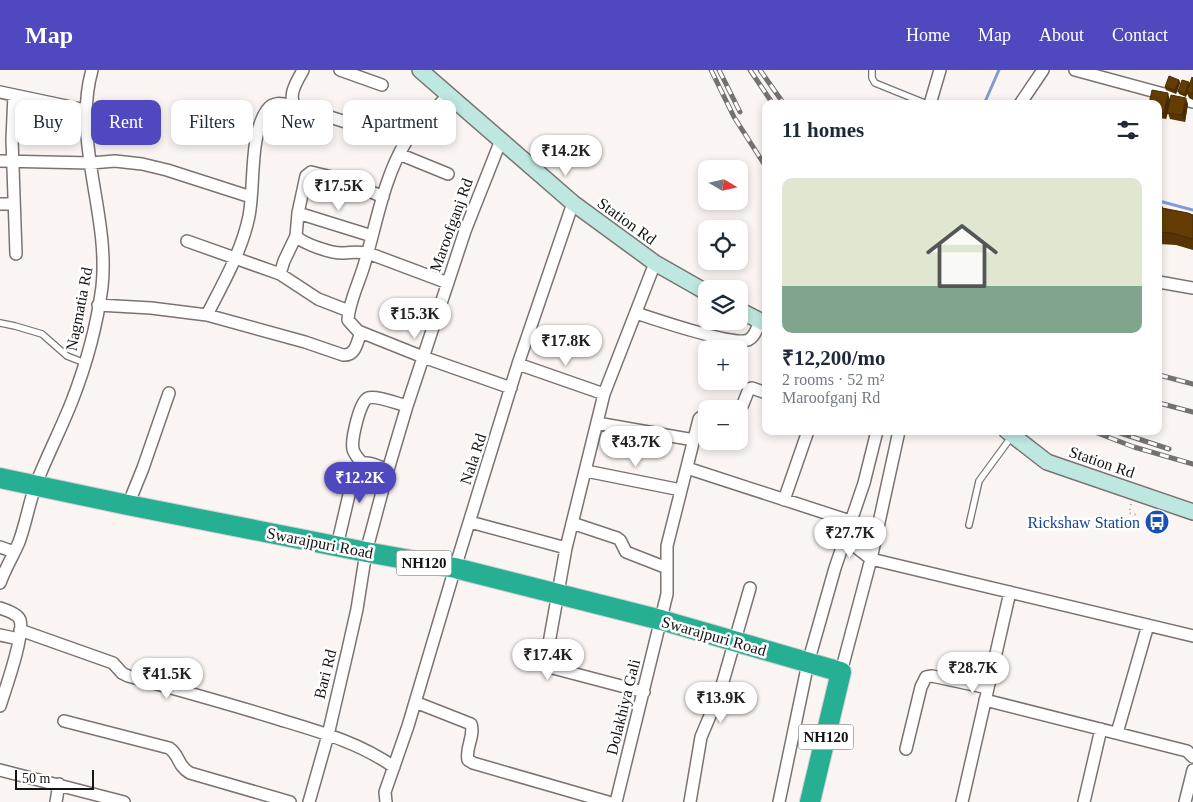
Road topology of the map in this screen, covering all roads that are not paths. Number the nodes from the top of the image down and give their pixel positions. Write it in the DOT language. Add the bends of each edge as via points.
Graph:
graph roads {
  1 [pos="92,70"];
  2 [pos="303,70"];
  3 [pos="340,70"];
  4 [pos="420,70"];
  5 [pos="872,70"];
  6 [pos="940,70"];
  7 [pos="1043,70"];
  8 [pos="1075,70"];
  9 [pos="382,85"];
  10 [pos="0,92"];
  11 [pos="14,95"];
  12 [pos="449,95"];
  13 [pos="292,100"];
  14 [pos="444,100"];
  15 [pos="919,100"];
  16 [pos="930,100"];
  17 [pos="1023,100"];
  18 [pos="1193,102"];
  19 [pos="85,110"];
  20 [pos="263,118"];
  21 [pos="500,140"];
  22 [pos="404,145"];
  23 [pos="399,154"];
  24 [pos="0,161"];
  25 [pos="13,162"];
  26 [pos="91,163"];
  27 [pos="448,174"];
  28 [pos="251,197"];
  29 [pos="383,197"];
  30 [pos="573,203"];
  31 [pos="0,204"];
  32 [pos="14,204"];
  33 [pos="298,213"];
  34 [pos="296,236"];
  35 [pos="372,236"];
  36 [pos="187,241"];
  37 [pos="16,254"];
  38 [pos="368,254"];
  39 [pos="235,258"];
  40 [pos="656,263"];
  41 [pos="280,274"];
  42 [pos="448,282"];
  43 [pos="1162,283"];
  44 [pos="698,287"];
  45 [pos="1193,288"];
  46 [pos="98,305"];
  47 [pos="349,312"];
  48 [pos="636,313"];
  49 [pos="748,314"];
  50 [pos="207,315"];
  51 [pos="762,322"];
  52 [pos="0,323"];
  53 [pos="762,323"];
  54 [pos="361,332"];
  55 [pos="423,357"];
  56 [pos="85,363"];
  57 [pos="518,364"];
  58 [pos="511,388"];
  59 [pos="762,392"];
  60 [pos="169,393"];
  61 [pos="604,394"];
  62 [pos="744,400"];
  63 [pos="407,406"];
  64 [pos="597,423"];
  65 [pos="698,424"];
  66 [pos="807,435"];
  67 [pos="876,435"];
  68 [pos="898,435"];
  69 [pos="1008,435"];
  70 [pos="1010,435"];
  71 [pos="694,440"];
  72 [pos="361,462"];
  73 [pos="687,468"];
  74 [pos="388,470"];
  75 [pos="586,471"];
  76 [pos="0,478"];
  77 [pos="35,485"];
  78 [pos="681,490"];
  79 [pos="784,500"];
  80 [pos="128,505"];
  81 [pos="1193,512"];
  82 [pos="850,521"];
  83 [pos="470,522"];
  84 [pos="572,523"];
  85 [pos="969,525"];
  86 [pos="844,538"];
  87 [pos="337,546"];
  88 [pos="0,547"];
  89 [pos="566,548"];
  90 [pos="14,552"];
  91 [pos="366,552"];
  92 [pos="871,559"];
  93 [pos="454,568"];
  94 [pos="667,568"];
  95 [pos="0,583"];
  96 [pos="750,588"];
  97 [pos="1010,592"];
  98 [pos="557,594"];
  99 [pos="0,608"];
  100 [pos="661,620"];
  101 [pos="1148,625"];
  102 [pos="19,635"];
  103 [pos="0,636"];
  104 [pos="1193,636"];
  105 [pos="734,641"];
  106 [pos="808,663"];
  107 [pos="841,672"];
  108 [pos="5,674"];
  109 [pos="988,688"];
  110 [pos="644,692"];
  111 [pos="985,700"];
  112 [pos="416,702"];
  113 [pos="0,706"];
  114 [pos="64,721"];
  115 [pos="1101,729"];
  116 [pos="1117,733"];
  117 [pos="328,735"];
  118 [pos="906,749"];
  119 [pos="1193,757"];
  120 [pos="394,767"];
  121 [pos="0,770"];
  122 [pos="1193,770"];
  123 [pos="59,784"];
  124 [pos="56,802"];
  125 [pos="124,802"];
  126 [pos="290,802"];
  127 [pos="309,802"];
  128 [pos="386,802"];
  129 [pos="608,802"];
  130 [pos="616,802"];
  131 [pos="690,802"];
  132 [pos="779,802"];
  133 [pos="811,802"];
  134 [pos="962,802"];
  135 [pos="1084,802"];
  136 [pos="1185,802"];
  1 -- 19 [label="street, Nagmatia Rd"];
  2 -- 13 [label="street"];
  3 -- 9 [label="street"];
  4 -- 12 [label="street, Station Rd"];
  5 -- 15 [label="lane" via="875,83"];
  6 -- 16 [label="street"];
  7 -- 17 [label="street"];
  8 -- 18 [label="street"];
  10 -- 11 [label="street"];
  11 -- 19 [label="street"];
  11 -- 25 [label="street"];
  12 -- 14 [label="street"];
  12 -- 21 [label="street, Station Rd"];
  19 -- 26 [label="street, Nagmatia Rd"];
  20 -- 28 [label="street" via="255,147"];
  21 -- 30 [label="street, Station Rd"];
  21 -- 42 [label="street, Maroofganj Rd"];
  22 -- 23 [label="street"];
  23 -- 27 [label="street"];
  23 -- 29 [label="street"];
  24 -- 25 [label="street"];
  25 -- 26 [label="street"];
  25 -- 32 [label="street"];
  26 -- 28 [label="street" via="142,164"];
  26 -- 46 [label="street, Nagmatia Rd" via="103,235 102,289"];
  28 -- 39 [label="street" via="249,215"];
  29 -- 33 [label="street" via="344,180 311,172 306,176"];
  29 -- 35 [label="street"];
  30 -- 40 [label="street, Station Rd"];
  30 -- 57 [label="street, Nala Rd"];
  31 -- 32 [label="street"];
  32 -- 37 [label="street"];
  33 -- 34 [label="street"];
  33 -- 35 [label="street"];
  34 -- 38 [label="street" via="305,243 337,252"];
  34 -- 41 [label="street"];
  35 -- 38 [label="street"];
  36 -- 39 [label="street"];
  38 -- 42 [label="street"];
  38 -- 47 [label="street"];
  39 -- 41 [label="street"];
  39 -- 50 [label="street"];
  40 -- 44 [label="street, Station Rd"];
  40 -- 48 [label="street"];
  41 -- 47 [label="street" via="318,299"];
  42 -- 55 [label="street, Maroofganj Rd"];
  43 -- 45 [label="street"];
  46 -- 50 [label="street"];
  46 -- 56 [label="street, Nagmatia Rd"];
  47 -- 54 [label="street" via="348,320"];
  48 -- 53 [label="street" via="702,334 742,342 750,340"];
  48 -- 61 [label="street"];
  49 -- 51 [label="street"];
  50 -- 54 [label="street" via="348,356 354,352"];
  52 -- 56 [label="lane" via="42,334 67,356"];
  54 -- 55 [label="street"];
  55 -- 58 [label="street"];
  55 -- 63 [label="street, Maroofganj Rd"];
  56 -- 77 [label="street, Nagmatia Rd"];
  57 -- 58 [label="street, Nala Rd"];
  57 -- 61 [label="street"];
  58 -- 83 [label="street, Nala Rd"];
  59 -- 62 [label="street" via="748,389"];
  60 -- 80 [label="street"];
  61 -- 64 [label="street"];
  63 -- 72 [label="street" via="366,398 352,442"];
  63 -- 74 [label="street, Maroofganj Rd"];
  64 -- 71 [label="street"];
  64 -- 75 [label="street"];
  65 -- 71 [label="street, Dolakhiya Gali"];
  66 -- 79 [label="street"];
  67 -- 82 [label="street"];
  68 -- 92 [label="street"];
  69 -- 85 [label="lane" via="979,481"];
  70 -- 81 [label="street, Station Rd" via="1047,462"];
  71 -- 73 [label="street, Dolakhiya Gali"];
  72 -- 74 [label="street"];
  72 -- 87 [label="street" via="355,469"];
  73 -- 78 [label="street, Dolakhiya Gali"];
  73 -- 79 [label="street"];
  74 -- 91 [label="street, Maroofganj Rd"];
  75 -- 78 [label="street"];
  75 -- 84 [label="street"];
  76 -- 77 [label="highway, Swarajpuri Road / NH120"];
  77 -- 80 [label="highway, Swarajpuri Road / NH120"];
  77 -- 90 [label="street, Nagmatia Rd"];
  78 -- 94 [label="street, Dolakhiya Gali" via="667,546"];
  79 -- 82 [label="street"];
  80 -- 87 [label="highway, Swarajpuri Road / NH120"];
  82 -- 86 [label="street"];
  83 -- 89 [label="street"];
  83 -- 93 [label="street, Nala Rd"];
  84 -- 89 [label="street"];
  84 -- 94 [label="street" via="617,538 626,552"];
  86 -- 92 [label="street"];
  86 -- 106 [label="street"];
  87 -- 91 [label="highway, Swarajpuri Road / NH120"];
  88 -- 90 [label="street"];
  89 -- 98 [label="street"];
  90 -- 95 [label="street, Nagmatia Rd"];
  91 -- 93 [label="highway, Swarajpuri Road / NH120"];
  91 -- 117 [label="street, Bari Rd" via="357,609"];
  92 -- 97 [label="street"];
  92 -- 107 [label="street"];
  93 -- 98 [label="highway, Swarajpuri Road / NH120"];
  93 -- 112 [label="street, Nala Rd"];
  94 -- 100 [label="street, Dolakhiya Gali" via="667,594"];
  96 -- 105 [label="street"];
  97 -- 101 [label="street"];
  97 -- 109 [label="street"];
  98 -- 100 [label="highway, Swarajpuri Road / NH120"];
  98 -- 110 [label="street" via="547,665"];
  99 -- 102 [label="street" via="20,620"];
  100 -- 105 [label="highway, Swarajpuri Road / NH120"];
  100 -- 110 [label="street, Dolakhiya Gali"];
  101 -- 104 [label="street"];
  101 -- 116 [label="street"];
  102 -- 103 [label="street"];
  102 -- 108 [label="street"];
  102 -- 117 [label="street" via="112,663 128,676"];
  105 -- 106 [label="highway, Swarajpuri Road / NH120"];
  105 -- 131 [label="street" via="720,692 701,737"];
  106 -- 107 [label="highway, Swarajpuri Road / NH120"];
  106 -- 132 [label="street"];
  107 -- 133 [label="highway, NH120"];
  108 -- 113 [label="street"];
  109 -- 111 [label="street"];
  109 -- 118 [label="street" via="926,677"];
  110 -- 130 [label="street, Dolakhiya Gali"];
  111 -- 115 [label="street"];
  111 -- 134 [label="street"];
  112 -- 120 [label="street, Nala Rd"];
  112 -- 129 [label="street" via="471,724 473,729 466,756 473,763"];
  114 -- 126 [label="street" via="168,748 183,770"];
  115 -- 116 [label="street"];
  115 -- 135 [label="street"];
  116 -- 119 [label="street" via="1187,751"];
  117 -- 120 [label="street" via="376,754"];
  117 -- 127 [label="street, Bari Rd"];
  120 -- 128 [label="street, Nala Rd" via="384,792"];
  121 -- 123 [label="street"];
  122 -- 136 [label="street"];
  123 -- 124 [label="street"];
  123 -- 125 [label="street"];
}
